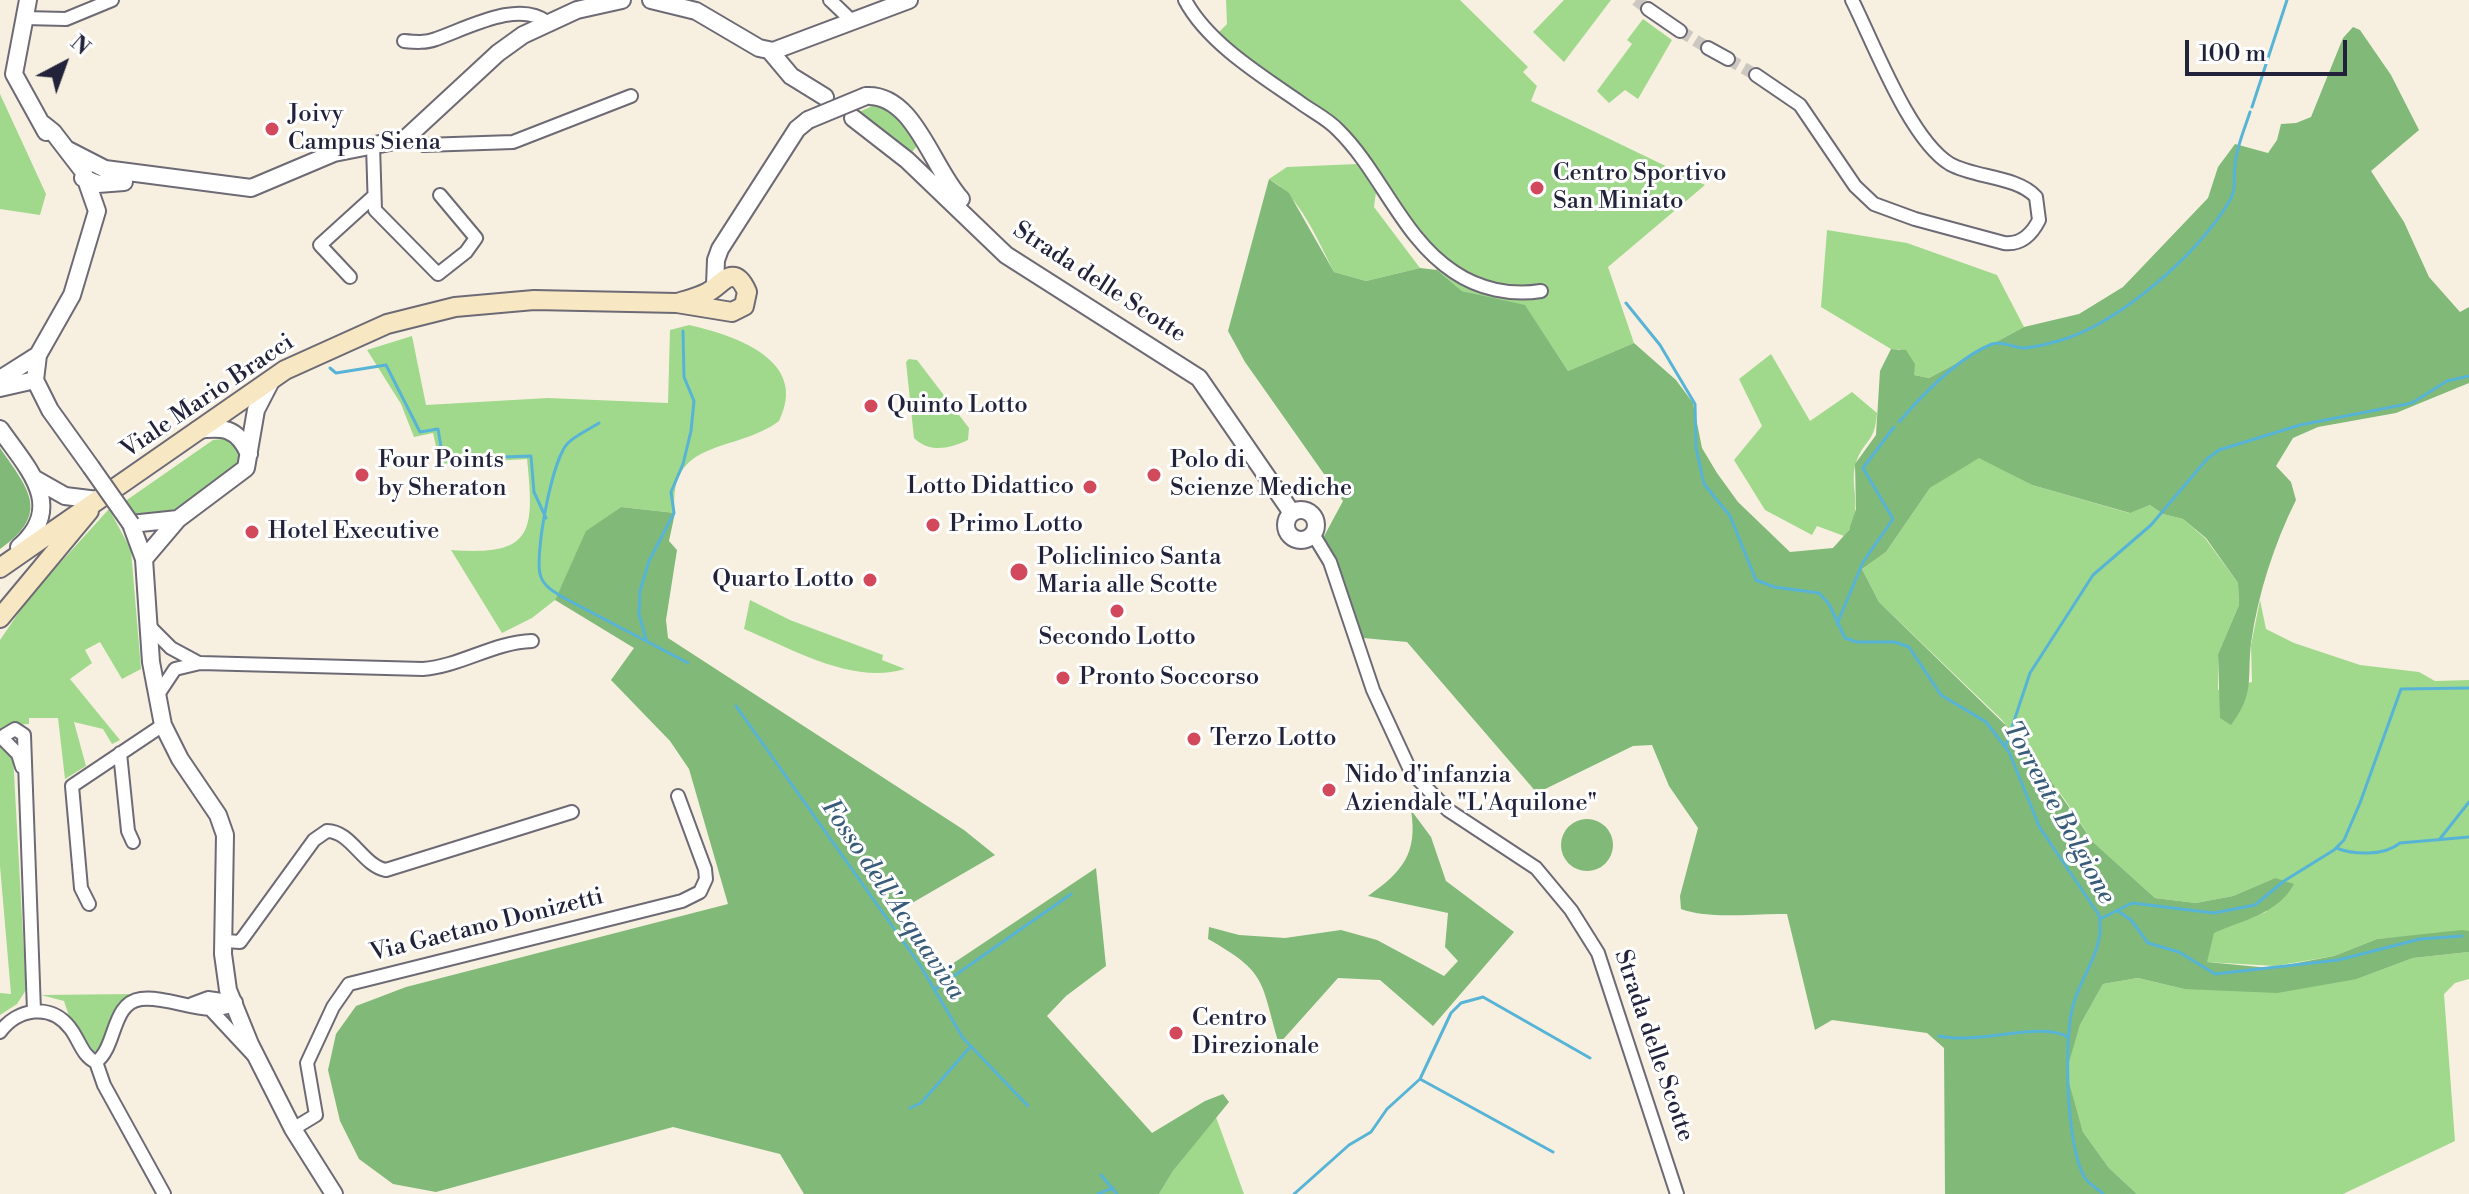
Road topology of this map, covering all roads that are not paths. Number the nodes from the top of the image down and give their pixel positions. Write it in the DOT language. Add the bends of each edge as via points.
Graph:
graph roads {
  1 [pos="28,0"];
  2 [pos="112,0"];
  3 [pos="622,0"];
  4 [pos="651,0"];
  5 [pos="830,0"];
  6 [pos="909,0"];
  7 [pos="1185,0"];
  8 [pos="1852,0"];
  9 [pos="1648,9"];
  10 [pos="24,18"];
  11 [pos="547,22"];
  12 [pos="853,22"];
  13 [pos="1680,31"];
  14 [pos="404,41"];
  15 [pos="791,47"];
  16 [pos="1708,48"];
  17 [pos="770,51"];
  18 [pos="1728,59"];
  19 [pos="1756,75"];
  20 [pos="631,96"];
  21 [pos="853,118"];
  22 [pos="408,137"];
  23 [pos="373,145"];
  24 [pos="926,149"];
  25 [pos="64,152"];
  26 [pos="105,169"];
  27 [pos="918,170"];
  28 [pos="131,178"];
  29 [pos="88,181"];
  30 [pos="440,195"];
  31 [pos="374,196"];
  32 [pos="92,213"];
  33 [pos="985,237"];
  34 [pos="727,242"];
  35 [pos="350,277"];
  36 [pos="735,278"];
  37 [pos="1541,291"];
  38 [pos="715,295"];
  39 [pos="38,355"];
  40 [pos="0,379"];
  41 [pos="271,379"];
  42 [pos="35,380"];
  43 [pos="0,388"];
  44 [pos="0,429"];
  45 [pos="197,430"];
  46 [pos="249,455"];
  47 [pos="34,478"];
  48 [pos="98,500"];
  49 [pos="178,519"];
  50 [pos="131,524"];
  51 [pos="1313,534"];
  52 [pos="144,559"];
  53 [pos="1,567"];
  54 [pos="0,618"];
  55 [pos="148,625"];
  56 [pos="532,641"];
  57 [pos="171,648"];
  58 [pos="151,662"];
  59 [pos="200,663"];
  60 [pos="175,669"];
  61 [pos="157,696"];
  62 [pos="163,725"];
  63 [pos="120,753"];
  64 [pos="22,767"];
  65 [pos="678,796"];
  66 [pos="572,812"];
  67 [pos="133,842"];
  68 [pos="89,904"];
  69 [pos="226,941"];
  70 [pos="225,974"];
  71 [pos="236,1002"];
  72 [pos="210,1005"];
  73 [pos="34,1011"];
  74 [pos="0,1032"];
  75 [pos="257,1058"];
  76 [pos="96,1062"];
  77 [pos="293,1129"];
  78 [pos="164,1194"];
  79 [pos="334,1194"];
  80 [pos="1677,1194"];
  1 -- 10 [label="street"];
  2 -- 10 [label="street" via="66,19"];
  3 -- 11 [label="street"];
  4 -- 17 [label="street" via="696,11"];
  5 -- 12 [label="street"];
  6 -- 12 [label="street"];
  7 -- 37 [label="street" via="1218,39 1339,130 1440,263 1491,289"];
  8 -- 19 [label="street" via="1928,146 1966,172 2029,190 2038,202 2039,220 2026,237 2008,243 1879,207 1855,186 1800,105"];
  9 -- 13 [label="street"];
  10 -- 25 [label="street" via="14,74"];
  11 -- 14 [label="street" via="531,5 517,4 436,39"];
  11 -- 22 [label="street" via="498,53"];
  12 -- 15 [label="street"];
  15 -- 17 [label="street"];
  15 -- 17 [label="street" via="798,68 825,97 791,76"];
  16 -- 18 [label="street"];
  20 -- 22 [label="street" via="513,142 424,145"];
  21 -- 27 [label="street, Strada delle Scotte"];
  22 -- 23 [label="street"];
  23 -- 28 [label="street" via="334,153 247,189"];
  23 -- 31 [label="street"];
  24 -- 27 [label="street" via="926,168"];
  24 -- 33 [label="street" via="978,219"];
  24 -- 34 [label="street, bridge" via="902,109 886,99 866,96 808,120"];
  25 -- 26 [label="street"];
  25 -- 29 [label="street"];
  25 -- 32 [label="street"];
  26 -- 28 [label="street"];
  26 -- 29 [label="street"];
  27 -- 33 [label="street, Strada delle Scotte"];
  28 -- 29 [label="street"];
  28 -- 32 [label="street"];
  29 -- 32 [label="street"];
  30 -- 31 [label="street" via="476,238 439,274 378,215"];
  31 -- 35 [label="street" via="320,245"];
  32 -- 39 [label="street" via="69,305"];
  33 -- 51 [label="street, Strada delle Scotte" via="1016,263 1199,378 1292,513 1301,510 1313,516"];
  34 -- 36 [label="street" via="726,261"];
  34 -- 38 [label="street" via="716,260"];
  36 -- 38 [label="main road, Viale Mario Bracci" via="724,278"];
  36 -- 38 [label="main road, Viale Mario Bracci" via="746,287 746,303 732,312"];
  38 -- 41 [label="main road, Viale Mario Bracci" via="677,303 544,300 436,311 341,342"];
  39 -- 40 [label="street"];
  39 -- 42 [label="street"];
  41 -- 45 [label="main road, Viale Mario Bracci"];
  41 -- 46 [label="street" via="256,410"];
  42 -- 43 [label="street"];
  42 -- 50 [label="street, bridge" via="50,410"];
  44 -- 47 [label="street"];
  45 -- 46 [label="street" via="232,431"];
  45 -- 48 [label="main road, Viale Mario Bracci"];
  46 -- 49 [label="street" via="244,471"];
  47 -- 48 [label="street" via="52,492"];
  47 -- 53 [label="street" via="42,502 40,524"];
  48 -- 53 [label="main road, Viale Mario Bracci"];
  48 -- 54 [label="main road, Viale Mario Bracci"];
  49 -- 50 [label="street"];
  49 -- 52 [label="street"];
  50 -- 52 [label="street"];
  51 -- 80 [label="street, Strada delle Scotte" via="1330,562 1373,690 1411,772 1448,810 1536,868 1598,953"];
  52 -- 55 [label="street"];
  55 -- 57 [label="street"];
  55 -- 58 [label="street"];
  56 -- 59 [label="street" via="423,669"];
  57 -- 58 [label="street"];
  57 -- 59 [label="street"];
  58 -- 60 [label="street"];
  58 -- 61 [label="street"];
  59 -- 60 [label="street"];
  60 -- 61 [label="street"];
  61 -- 62 [label="street"];
  62 -- 63 [label="street"];
  62 -- 69 [label="street" via="223,827"];
  63 -- 67 [label="street"];
  63 -- 68 [label="street" via="77,780 72,789 81,888"];
  64 -- 73 [label="street"];
  65 -- 77 [label="street, Via Gaetano Donizetti" via="705,869 700,892 682,901 349,984 307,1063 316,1115"];
  66 -- 69 [label="street" via="386,870 338,833 327,831 314,840 240,942"];
  69 -- 70 [label="street"];
  69 -- 71 [label="street" via="234,962"];
  70 -- 71 [label="street"];
  70 -- 72 [label="street"];
  71 -- 72 [label="street" via="227,1009"];
  71 -- 75 [label="street"];
  72 -- 75 [label="street"];
  72 -- 76 [label="street" via="132,1002"];
  73 -- 74 [label="street" via="15,1017"];
  73 -- 76 [label="street" via="64,1021"];
  75 -- 77 [label="street"];
  76 -- 78 [label="street"];
  77 -- 79 [label="street"];
}
